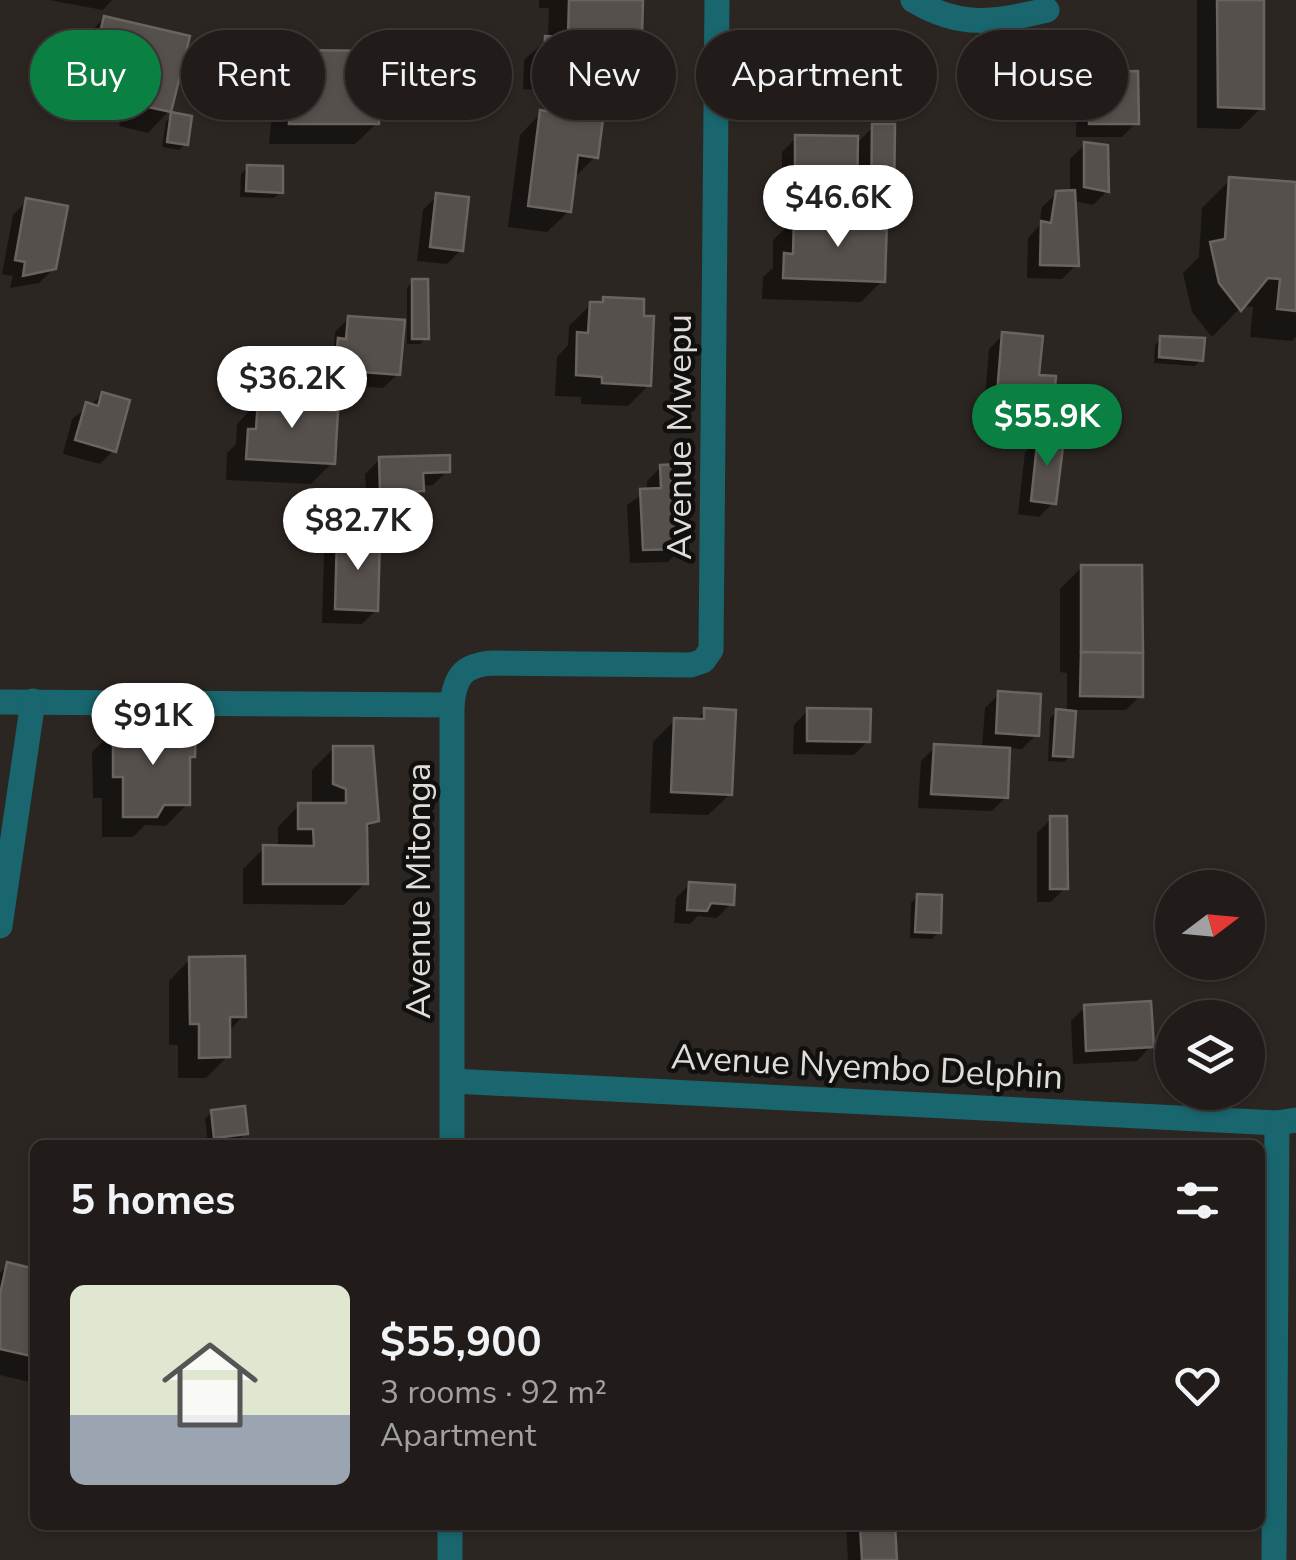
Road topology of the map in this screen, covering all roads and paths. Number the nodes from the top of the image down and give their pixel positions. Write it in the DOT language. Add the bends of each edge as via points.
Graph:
graph roads {
  1 [pos="717,0"];
  2 [pos="912,0"];
  3 [pos="1047,10"];
  4 [pos="33,701"];
  5 [pos="0,702"];
  6 [pos="452,705"];
  7 [pos="0,926"];
  8 [pos="453,1080"];
  9 [pos="1286,1121"];
  10 [pos="452,1140"];
  11 [pos="1268,1313"];
  12 [pos="450,1530"];
  13 [pos="450,1560"];
  14 [pos="1274,1560"];
  1 -- 6 [label="street, Avenue Mwepu" via="711,650 703,661 672,666 493,662 462,672"];
  2 -- 3 [label="street" via="986,25"];
  4 -- 5 [label="street"];
  4 -- 6 [label="street"];
  4 -- 7 [label="street"];
  6 -- 8 [label="street, Avenue Mitonga"];
  8 -- 9 [label="street, Avenue Nyembo Delphin"];
  8 -- 10 [label="street, Avenue Mitonga"];
  9 -- 11 [label="street"];
  11 -- 14 [label="street"];
  12 -- 13 [label="street"];
}
